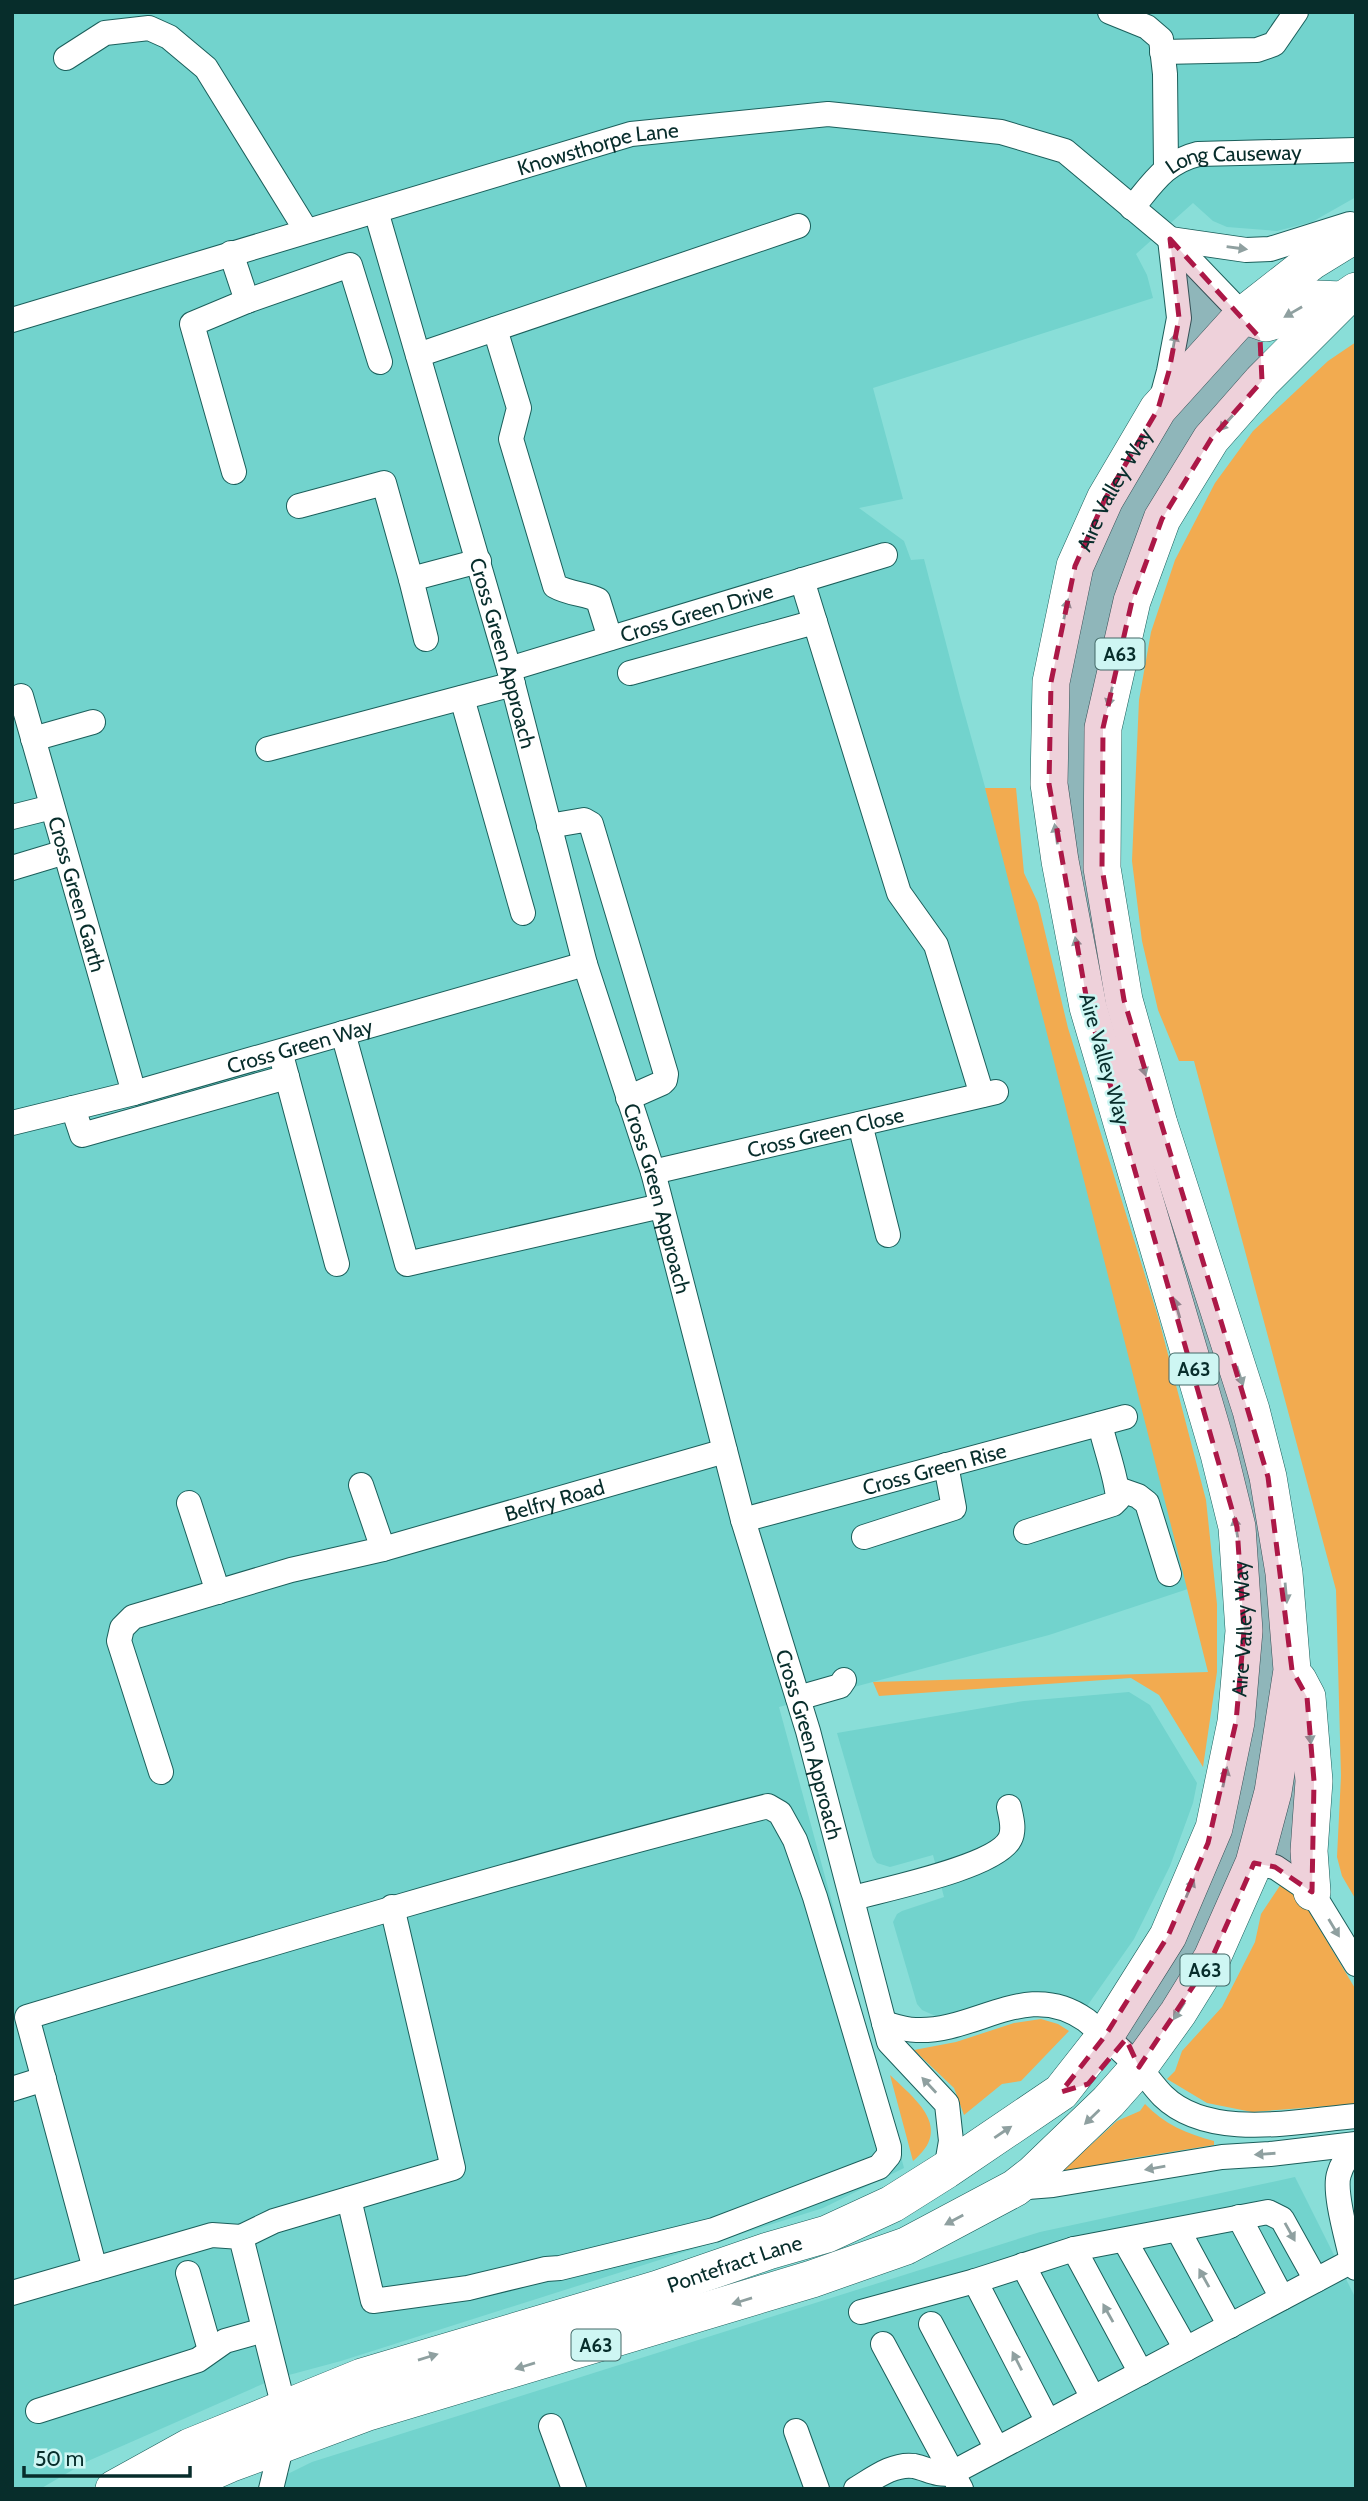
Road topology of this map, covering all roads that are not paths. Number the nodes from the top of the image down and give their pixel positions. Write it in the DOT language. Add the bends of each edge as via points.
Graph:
graph roads {
  1 [pos="1110,12"];
  2 [pos="1296,12"];
  3 [pos="149,20"];
  4 [pos="1162,52"];
  5 [pos="66,58"];
  6 [pos="1356,150"];
  7 [pos="1166,167"];
  8 [pos="1132,208"];
  9 [pos="376,211"];
  10 [pos="1356,223"];
  11 [pos="798,226"];
  12 [pos="306,230"];
  13 [pos="1356,234"];
  14 [pos="1170,239"];
  15 [pos="231,253"];
  16 [pos="1349,295"];
  17 [pos="247,301"];
  18 [pos="1243,315"];
  19 [pos="12,320"];
  20 [pos="495,329"];
  21 [pos="418,355"];
  22 [pos="380,362"];
  23 [pos="1262,381"];
  24 [pos="1158,409"];
  25 [pos="234,472"];
  26 [pos="299,506"];
  27 [pos="885,555"];
  28 [pos="479,561"];
  29 [pos="411,579"];
  30 [pos="802,580"];
  31 [pos="815,622"];
  32 [pos="426,639"];
  33 [pos="610,639"];
  34 [pos="630,673"];
  35 [pos="511,677"];
  36 [pos="21,696"];
  37 [pos="462,698"];
  38 [pos="93,722"];
  39 [pos="33,739"];
  40 [pos="268,749"];
  41 [pos="52,807"];
  42 [pos="12,817"];
  43 [pos="550,826"];
  44 [pos="65,852"];
  45 [pos="12,868"];
  46 [pos="523,913"];
  47 [pos="585,964"];
  48 [pos="343,1033"];
  49 [pos="281,1051"];
  50 [pos="287,1077"];
  51 [pos="134,1093"];
  52 [pos="628,1098"];
  53 [pos="73,1108"];
  54 [pos="12,1123"];
  55 [pos="860,1124"];
  56 [pos="653,1172"];
  57 [pos="661,1206"];
  58 [pos="888,1235"];
  59 [pos="337,1264"];
  60 [pos="1125,1417"];
  61 [pos="1100,1424"];
  62 [pos="725,1451"];
  63 [pos="946,1465"];
  64 [pos="361,1485"];
  65 [pos="1118,1489"];
  66 [pos="189,1503"];
  67 [pos="743,1520"];
  68 [pos="1026,1532"];
  69 [pos="864,1537"];
  70 [pos="383,1549"];
  71 [pos="1169,1574"];
  72 [pos="218,1592"];
  73 [pos="1292,1670"];
  74 [pos="844,1680"];
  75 [pos="799,1698"];
  76 [pos="160,1772"];
  77 [pos="1009,1807"];
  78 [pos="1208,1843"];
  79 [pos="1254,1863"];
  80 [pos="1312,1892"];
  81 [pos="853,1898"];
  82 [pos="392,1907"];
  83 [pos="1356,1964"];
  84 [pos="884,2023"];
  85 [pos="1122,2041"];
  86 [pos="44,2079"];
  87 [pos="12,2090"];
  88 [pos="1356,2116"];
  89 [pos="1356,2145"];
  90 [pos="1308,2150"];
  91 [pos="946,2170"];
  92 [pos="1015,2188"];
  93 [pos="1338,2191"];
  94 [pos="349,2199"];
  95 [pos="1239,2217"];
  96 [pos="1178,2230"];
  97 [pos="241,2237"];
  98 [pos="1125,2241"];
  99 [pos="1074,2249"];
  100 [pos="1354,2264"];
  101 [pos="1023,2265"];
  102 [pos="95,2269"];
  103 [pos="188,2273"];
  104 [pos="1316,2280"];
  105 [pos="975,2281"];
  106 [pos="12,2293"];
  107 [pos="1282,2298"];
  108 [pos="861,2312"];
  109 [pos="931,2324"];
  110 [pos="1230,2326"];
  111 [pos="264,2330"];
  112 [pos="883,2344"];
  113 [pos="1186,2349"];
  114 [pos="210,2350"];
  115 [pos="1141,2373"];
  116 [pos="1093,2398"];
  117 [pos="284,2408"];
  118 [pos="37,2411"];
  119 [pos="1048,2422"];
  120 [pos="551,2426"];
  121 [pos="796,2431"];
  122 [pos="282,2444"];
  123 [pos="997,2449"];
  124 [pos="957,2481"];
  125 [pos="114,2489"];
  126 [pos="172,2489"];
  127 [pos="271,2489"];
  128 [pos="574,2489"];
  129 [pos="817,2489"];
  130 [pos="856,2489"];
  1 -- 4 [label="street" via="1147,27 1161,39"];
  2 -- 4 [label="street" via="1274,44 1257,50"];
  3 -- 5 [label="street" via="105,33"];
  3 -- 12 [label="street" via="206,68"];
  4 -- 7 [label="street"];
  6 -- 7 [label="street, Long Causeway" via="1198,154"];
  7 -- 8 [label="street, Long Causeway"];
  8 -- 9 [label="street, Knowsthorpe Lane" via="1065,151 1001,132 828,114 631,134"];
  8 -- 14 [label="street, Knowsthorpe Lane"];
  9 -- 12 [label="street, Knowsthorpe Lane"];
  9 -- 21 [label="street, Cross Green Approach"];
  14 -- 10 [label="street, one-way" via="1270,249"];
  11 -- 20 [label="street"];
  12 -- 15 [label="street, Knowsthorpe Lane"];
  13 -- 18 [label="highway, A63" via="1312,261"];
  14 -- 18 [label="street, Knowsthorpe Lane"];
  24 -- 14 [label="street, one-way" via="1179,318"];
  15 -- 17 [label="street"];
  15 -- 19 [label="street, Knowsthorpe Lane"];
  16 -- 18 [label="highway, one-way" via="1316,299 1287,317 1266,323"];
  16 -- 23 [label="highway, Aire Valley Way / A63"];
  17 -- 22 [label="street" via="349,265"];
  17 -- 25 [label="street" via="192,324"];
  18 -- 23 [label="highway" via="1260,338"];
  18 -- 24 [label="highway, Aire Valley Way / A63"];
  20 -- 21 [label="street"];
  20 -- 33 [label="street" via="519,408 511,439 555,586 598,600"];
  21 -- 28 [label="street, Cross Green Approach"];
  23 -- 73 [label="highway, Aire Valley Way / A63, one-way" via="1211,439 1161,519 1132,601 1103,728 1102,868 1128,1012 1268,1477 1284,1573"];
  78 -- 24 [label="highway, Aire Valley Way / A63, one-way" via="1236,1722 1241,1670 1244,1631 1237,1527 1088,1007 1049,784 1051,682 1075,566 1105,499"];
  26 -- 29 [label="street" via="384,483"];
  27 -- 30 [label="street, Cross Green Drive"];
  28 -- 29 [label="street"];
  28 -- 35 [label="street, Cross Green Approach"];
  29 -- 32 [label="street"];
  30 -- 31 [label="street"];
  30 -- 33 [label="street, Cross Green Drive"];
  31 -- 34 [label="street"];
  31 -- 55 [label="street, Cross Green Close" via="899,893 936,945 989,1093"];
  33 -- 35 [label="street, Cross Green Drive"];
  35 -- 37 [label="street, Cross Green Drive"];
  35 -- 43 [label="street, Cross Green Approach"];
  36 -- 39 [label="street, Cross Green Garth"];
  37 -- 40 [label="street, Cross Green Drive"];
  37 -- 46 [label="street"];
  38 -- 39 [label="street"];
  39 -- 41 [label="street, Cross Green Garth"];
  41 -- 42 [label="street"];
  41 -- 44 [label="street, Cross Green Garth"];
  43 -- 47 [label="street, Cross Green Approach"];
  43 -- 52 [label="street" via="584,820 591,824 666,1074 662,1083"];
  44 -- 45 [label="street"];
  44 -- 51 [label="street, Cross Green Garth"];
  47 -- 48 [label="street, Cross Green Way"];
  47 -- 52 [label="street, Cross Green Approach"];
  48 -- 49 [label="street, Cross Green Way"];
  48 -- 57 [label="street" via="407,1264"];
  49 -- 50 [label="street"];
  49 -- 51 [label="street, Cross Green Way"];
  50 -- 53 [label="street" via="82,1135"];
  50 -- 59 [label="street"];
  51 -- 53 [label="street, Cross Green Way"];
  52 -- 56 [label="street, Cross Green Approach"];
  53 -- 54 [label="street, Cross Green Way"];
  55 -- 56 [label="street, Cross Green Close"];
  55 -- 58 [label="street"];
  56 -- 57 [label="street, Cross Green Approach"];
  57 -- 62 [label="street, Cross Green Approach"];
  60 -- 61 [label="street, Cross Green Rise"];
  61 -- 63 [label="street, Cross Green Rise"];
  61 -- 65 [label="street"];
  62 -- 67 [label="street, Cross Green Approach"];
  62 -- 70 [label="street, Belfry Road"];
  63 -- 67 [label="street, Cross Green Rise"];
  63 -- 69 [label="street" via="954,1508"];
  64 -- 70 [label="street"];
  65 -- 68 [label="street" via="1113,1504"];
  65 -- 71 [label="street" via="1147,1503"];
  66 -- 72 [label="street"];
  67 -- 75 [label="street, Cross Green Approach"];
  70 -- 72 [label="street, Belfry Road"];
  72 -- 76 [label="street, Belfry Road" via="132,1617 122,1628 119,1641"];
  73 -- 79 [label="highway, Aire Valley Way / A63" via="1273,1792"];
  73 -- 80 [label="highway, A63, one-way" via="1307,1697 1314,1782 1308,1851"];
  74 -- 75 [label="street" via="840,1686"];
  75 -- 81 [label="street, Cross Green Approach"];
  77 -- 81 [label="street" via="1012,1837 981,1861"];
  85 -- 78 [label="highway, Pontefract Lane / A63, one-way"];
  79 -- 80 [label="street" via="1275,1867"];
  79 -- 85 [label="highway, A63" via="1230,1874 1175,1972"];
  80 -- 83 [label="street, one-way"];
  81 -- 84 [label="street, Cross Green Approach"];
  82 -- 86 [label="street" via="27,2017"];
  82 -- 94 [label="street" via="453,2168"];
  82 -- 94 [label="street" via="768,1806 787,1823 815,1897 889,2155 869,2173 714,2230 468,2288 373,2301"];
  84 -- 85 [label="street" via="917,2031 1040,2003 1076,2013"];
  91 -- 84 [label="street, Cross Green Approach, one-way" via="951,2141 947,2104 889,2042"];
  85 -- 88 [label="street" via="1164,2097 1188,2114 1218,2123 1261,2124"];
  91 -- 85 [label="highway, Pontefract Lane / A63, one-way" via="1061,2092 1088,2084"];
  85 -- 92 [label="highway, Pontefract Lane / A63, one-way" via="1108,2102"];
  86 -- 87 [label="street"];
  86 -- 102 [label="street"];
  89 -- 90 [label="street, Pontefract Lane"];
  89 -- 93 [label="street" via="1338,2176"];
  90 -- 92 [label="street, Pontefract Lane, one-way" via="1222,2157"];
  90 -- 93 [label="street"];
  117 -- 91 [label="highway, Pontefract Lane / A63, one-way" via="362,2377 827,2234 892,2204"];
  92 -- 122 [label="highway, Pontefract Lane / A63, one-way" via="906,2246 812,2279 368,2412"];
  93 -- 100 [label="street"];
  94 -- 97 [label="street" via="274,2221"];
  95 -- 96 [label="street"];
  95 -- 104 [label="street, one-way" via="1268,2211 1282,2218"];
  95 -- 107 [label="street"];
  96 -- 98 [label="street"];
  110 -- 96 [label="street, one-way"];
  97 -- 102 [label="street" via="212,2235"];
  97 -- 111 [label="street"];
  98 -- 99 [label="street"];
  98 -- 113 [label="street"];
  99 -- 101 [label="street"];
  115 -- 99 [label="street, one-way"];
  100 -- 104 [label="street"];
  101 -- 105 [label="street"];
  101 -- 116 [label="street"];
  102 -- 106 [label="street"];
  103 -- 114 [label="street"];
  104 -- 107 [label="street"];
  105 -- 108 [label="street"];
  119 -- 105 [label="street, one-way"];
  107 -- 110 [label="street"];
  109 -- 123 [label="street"];
  110 -- 113 [label="street"];
  111 -- 114 [label="street"];
  111 -- 117 [label="street"];
  112 -- 124 [label="street"];
  113 -- 115 [label="street"];
  114 -- 118 [label="street" via="198,2360"];
  115 -- 116 [label="street"];
  116 -- 119 [label="street"];
  117 -- 125 [label="highway, Pontefract Lane / A63" via="190,2447"];
  119 -- 123 [label="street"];
  120 -- 128 [label="street"];
  121 -- 129 [label="street"];
  122 -- 126 [label="highway, Pontefract Lane / A63"];
  122 -- 127 [label="street"];
  123 -- 124 [label="street"];
  124 -- 130 [label="street" via="904,2466"];
}
